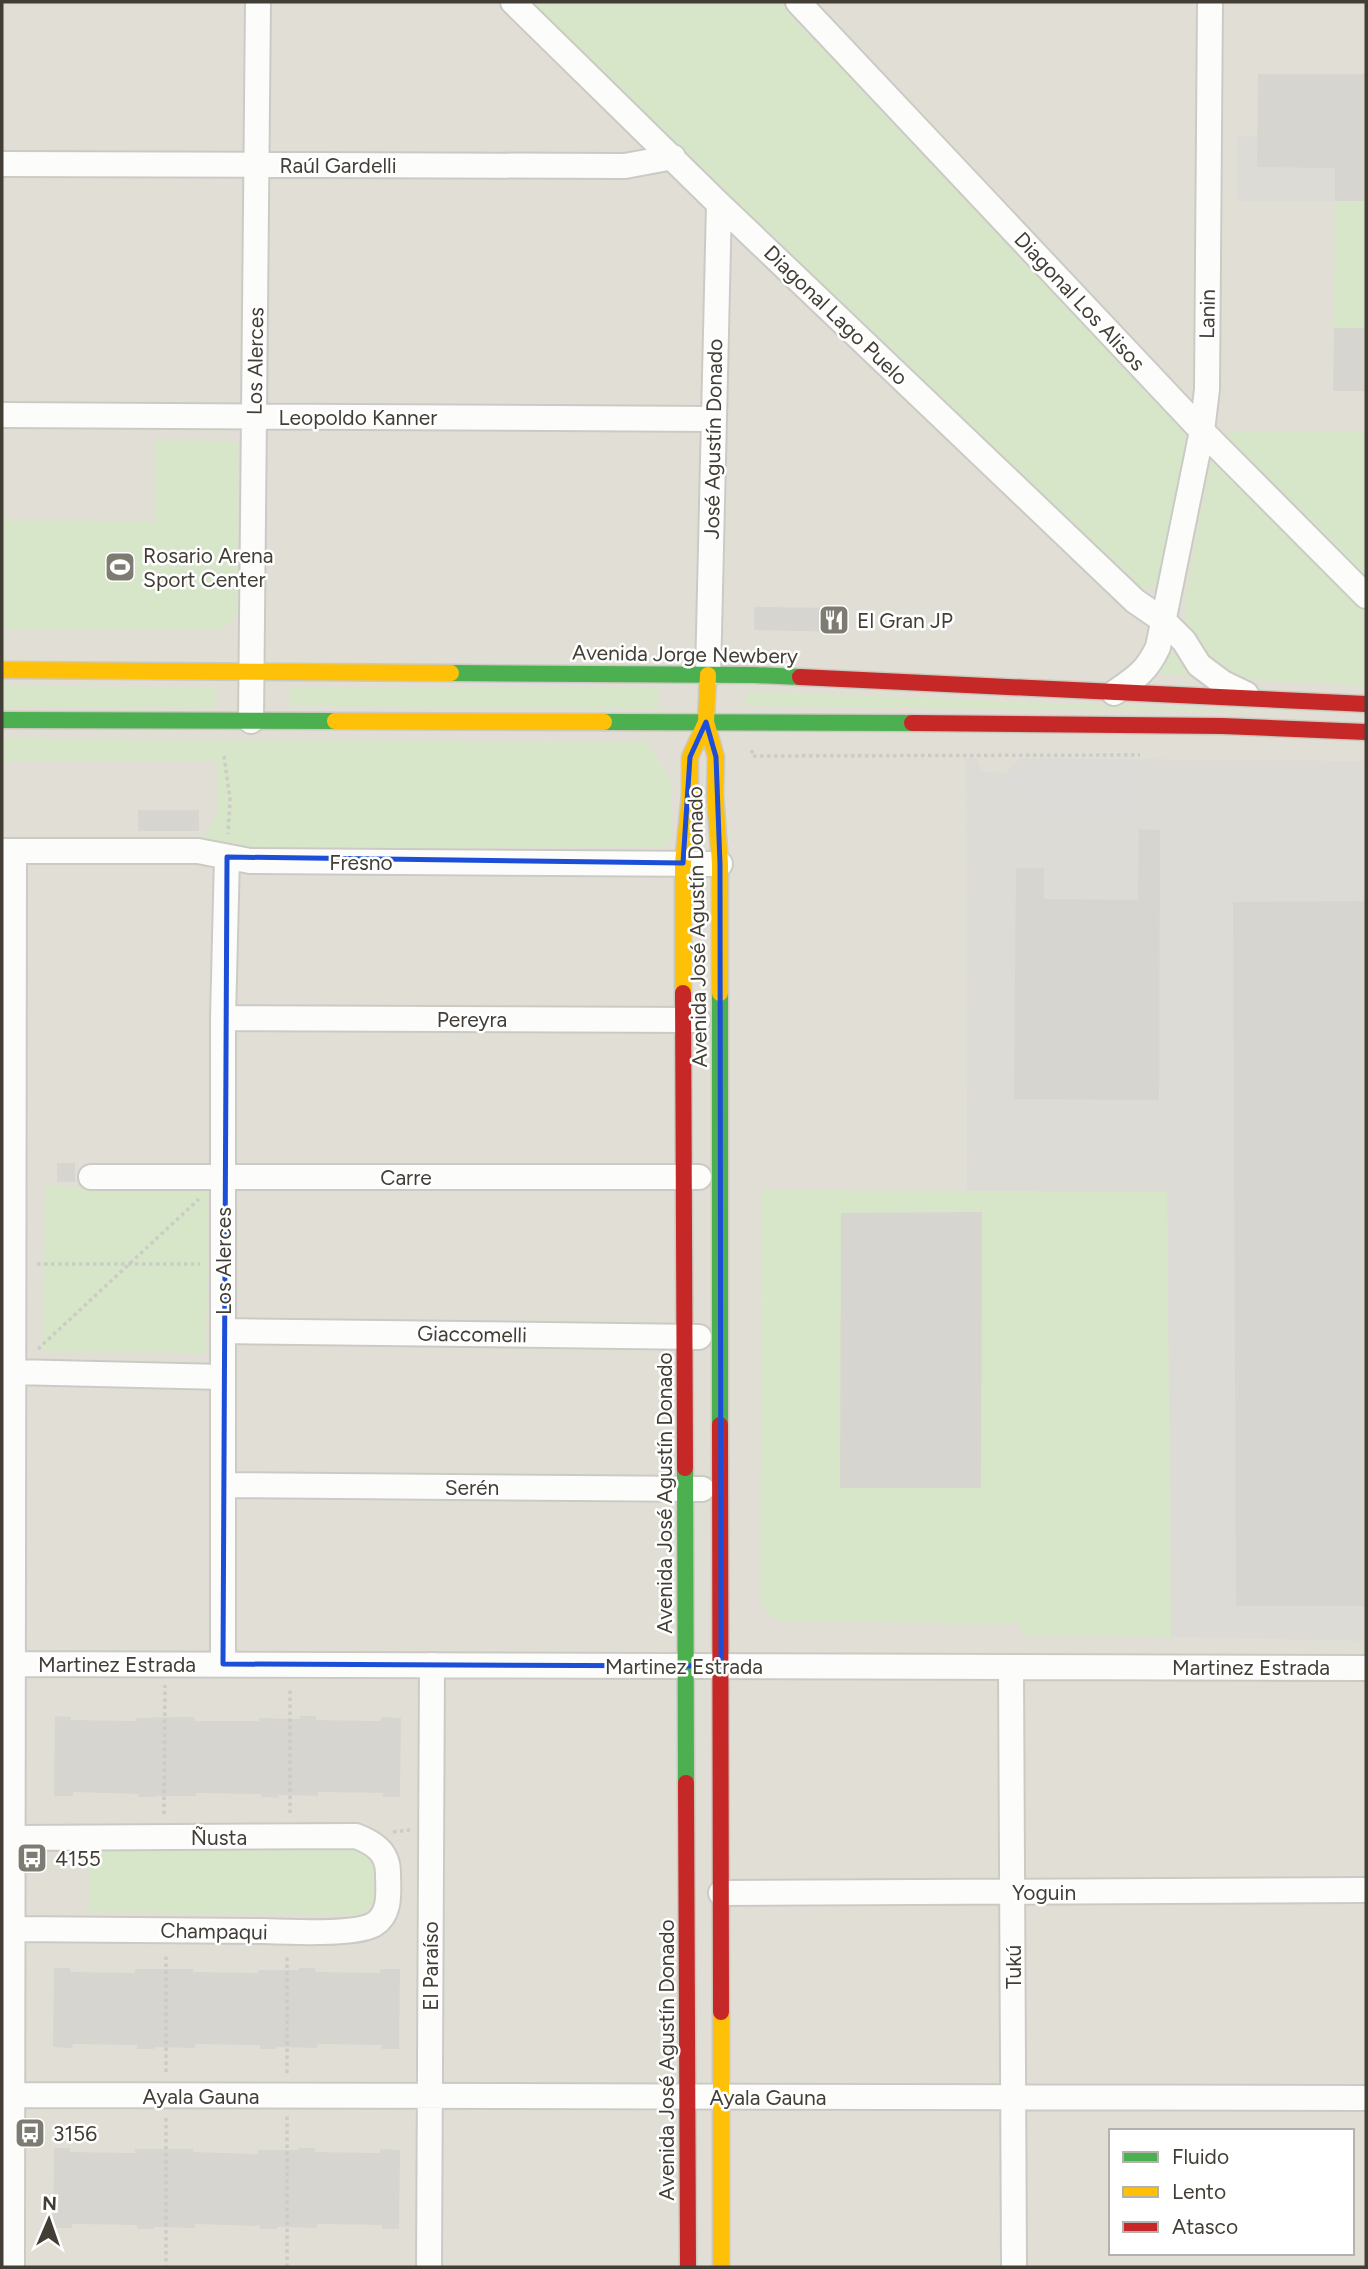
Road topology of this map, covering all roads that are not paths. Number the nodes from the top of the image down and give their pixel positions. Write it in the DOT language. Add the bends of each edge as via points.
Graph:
graph roads {
  1 [pos="258,2"];
  2 [pos="513,2"];
  3 [pos="797,2"];
  4 [pos="1210,2"];
  5 [pos="673,157"];
  6 [pos="2,164"];
  7 [pos="257,165"];
  8 [pos="719,204"];
  9 [pos="2,415"];
  10 [pos="254,416"];
  11 [pos="714,419"];
  12 [pos="1202,431"];
  13 [pos="1366,596"];
  14 [pos="1164,621"];
  15 [pos="2,670"];
  16 [pos="251,671"];
  17 [pos="708,675"];
  18 [pos="1114,693"];
  19 [pos="1255,699"];
  20 [pos="1366,704"];
  21 [pos="2,720"];
  22 [pos="251,721"];
  23 [pos="706,722"];
  24 [pos="1366,732"];
  25 [pos="8,851"];
  26 [pos="227,857"];
  27 [pos="683,863"];
  28 [pos="720,864"];
  29 [pos="223,1018"];
  30 [pos="683,1019"];
  31 [pos="720,1020"];
  32 [pos="8,1060"];
  33 [pos="91,1177"];
  34 [pos="223,1177"];
  35 [pos="684,1177"];
  36 [pos="721,1177"];
  37 [pos="10,1256"];
  38 [pos="223,1331"];
  39 [pos="685,1337"];
  40 [pos="721,1337"];
  41 [pos="13,1372"];
  42 [pos="223,1377"];
  43 [pos="8,1459"];
  44 [pos="223,1485"];
  45 [pos="685,1489"];
  46 [pos="721,1489"];
  47 [pos="7,1664"];
  48 [pos="223,1664"];
  49 [pos="432,1665"];
  50 [pos="686,1666"];
  51 [pos="721,1666"];
  52 [pos="1011,1667"];
  53 [pos="1366,1668"];
  54 [pos="13,1838"];
  55 [pos="388,1889"];
  56 [pos="1366,1890"];
  57 [pos="1012,1892"];
  58 [pos="721,1893"];
  59 [pos="13,1929"];
  60 [pos="7,2095"];
  61 [pos="430,2096"];
  62 [pos="721,2096"];
  63 [pos="688,2097"];
  64 [pos="1013,2097"];
  65 [pos="1366,2098"];
  66 [pos="12,2267"];
  67 [pos="429,2267"];
  68 [pos="688,2267"];
  69 [pos="721,2267"];
  70 [pos="1014,2267"];
  1 -- 7 [label="street, Los Alerces"];
  2 -- 5 [label="street, Diagonal Lago Puelo"];
  3 -- 12 [label="street, Diagonal Los Alisos"];
  4 -- 12 [label="street, Lanin" via="1207,389"];
  5 -- 7 [label="street, Raúl Gardelli" via="625,166"];
  5 -- 8 [label="street, Diagonal Lago Puelo"];
  6 -- 7 [label="street, Raúl Gardelli"];
  7 -- 10 [label="street, Los Alerces"];
  8 -- 11 [label="street, José Agustín Donado"];
  8 -- 14 [label="street, Diagonal Lago Puelo" via="1135,601"];
  9 -- 10 [label="street, Leopoldo Kanner"];
  10 -- 11 [label="street, Leopoldo Kanner"];
  10 -- 16 [label="street, Los Alerces"];
  11 -- 17 [label="street, José Agustín Donado"];
  12 -- 13 [label="street, Diagonal Los Alisos"];
  12 -- 14 [label="street, Lanin"];
  14 -- 18 [label="street" via="1151,663"];
  14 -- 19 [label="street, Diagonal Lago Puelo" via="1184,641 1199,666"];
  15 -- 16 [label="street, Avenida Jorge Newbery"];
  16 -- 17 [label="street, Avenida Jorge Newbery"];
  16 -- 22 [label="street, Los Alerces"];
  17 -- 18 [label="street, Avenida Jorge Newbery"];
  17 -- 23 [label="street, Avenida José Agustín Donado"];
  18 -- 19 [label="street, Avenida Jorge Newbery"];
  19 -- 20 [label="street, Avenida Jorge Newbery"];
  21 -- 22 [label="street"];
  22 -- 23 [label="street"];
  23 -- 24 [label="street" via="1222,726"];
  23 -- 27 [label="street, Avenida José Agustín Donado" via="690,757"];
  23 -- 28 [label="street, Avenida José Agustín Donado" via="716,757"];
  25 -- 26 [label="street, Fresno" via="198,851"];
  25 -- 32 [label="street"];
  26 -- 27 [label="street, Fresno" via="250,861"];
  26 -- 29 [label="street, Los Alerces"];
  27 -- 28 [label="street, Fresno"];
  27 -- 30 [label="street, Avenida José Agustín Donado"];
  28 -- 31 [label="street, Avenida José Agustín Donado"];
  29 -- 30 [label="street, Pereyra"];
  29 -- 34 [label="street, Los Alerces"];
  30 -- 31 [label="street, Pereyra"];
  30 -- 35 [label="street, Avenida José Agustín Donado"];
  31 -- 36 [label="street, Avenida José Agustín Donado"];
  32 -- 37 [label="street"];
  33 -- 34 [label="street, Carre"];
  34 -- 35 [label="street, Carre"];
  34 -- 38 [label="street, Los Alerces"];
  35 -- 36 [label="street, Carre"];
  35 -- 39 [label="street, Avenida José Agustín Donado"];
  36 -- 40 [label="street, Avenida José Agustín Donado"];
  37 -- 41 [label="street"];
  38 -- 39 [label="street, Giaccomelli"];
  38 -- 42 [label="street, Los Alerces"];
  39 -- 40 [label="street, Giaccomelli"];
  39 -- 45 [label="street, Avenida José Agustín Donado"];
  40 -- 46 [label="street, Avenida José Agustín Donado"];
  41 -- 42 [label="street"];
  41 -- 43 [label="street"];
  42 -- 44 [label="street, Los Alerces"];
  43 -- 47 [label="street"];
  44 -- 45 [label="street, Serén"];
  44 -- 48 [label="street, Los Alerces"];
  45 -- 46 [label="street, Serén"];
  45 -- 50 [label="street, Avenida José Agustín Donado"];
  46 -- 51 [label="street, Avenida José Agustín Donado"];
  47 -- 48 [label="street, Martinez Estrada"];
  47 -- 54 [label="street"];
  48 -- 49 [label="street, Martinez Estrada"];
  49 -- 50 [label="street, Martinez Estrada"];
  49 -- 61 [label="street, El Paraíso"];
  50 -- 51 [label="street, Martinez Estrada"];
  50 -- 63 [label="street, Avenida José Agustín Donado"];
  51 -- 52 [label="street, Martinez Estrada"];
  51 -- 58 [label="street, Avenida José Agustín Donado"];
  52 -- 53 [label="street, Martinez Estrada"];
  52 -- 57 [label="street, Tukú"];
  54 -- 55 [label="street, Ñusta" via="356,1836 382,1851 388,1862"];
  54 -- 59 [label="street"];
  55 -- 59 [label="street, Champaqui" via="383,1917 372,1926 354,1930"];
  56 -- 57 [label="street, Yoguin"];
  57 -- 58 [label="street, Yoguin"];
  57 -- 64 [label="street, Tukú"];
  58 -- 62 [label="street, Avenida José Agustín Donado"];
  59 -- 60 [label="street"];
  60 -- 61 [label="street, Ayala Gauna"];
  60 -- 66 [label="street"];
  61 -- 63 [label="street, Ayala Gauna"];
  61 -- 67 [label="street, El Paraíso"];
  62 -- 63 [label="street, Ayala Gauna"];
  62 -- 64 [label="street, Ayala Gauna"];
  62 -- 69 [label="street, Avenida José Agustín Donado"];
  63 -- 68 [label="street, Avenida José Agustín Donado"];
  64 -- 65 [label="street, Ayala Gauna"];
  64 -- 70 [label="street, Tukú"];
}
